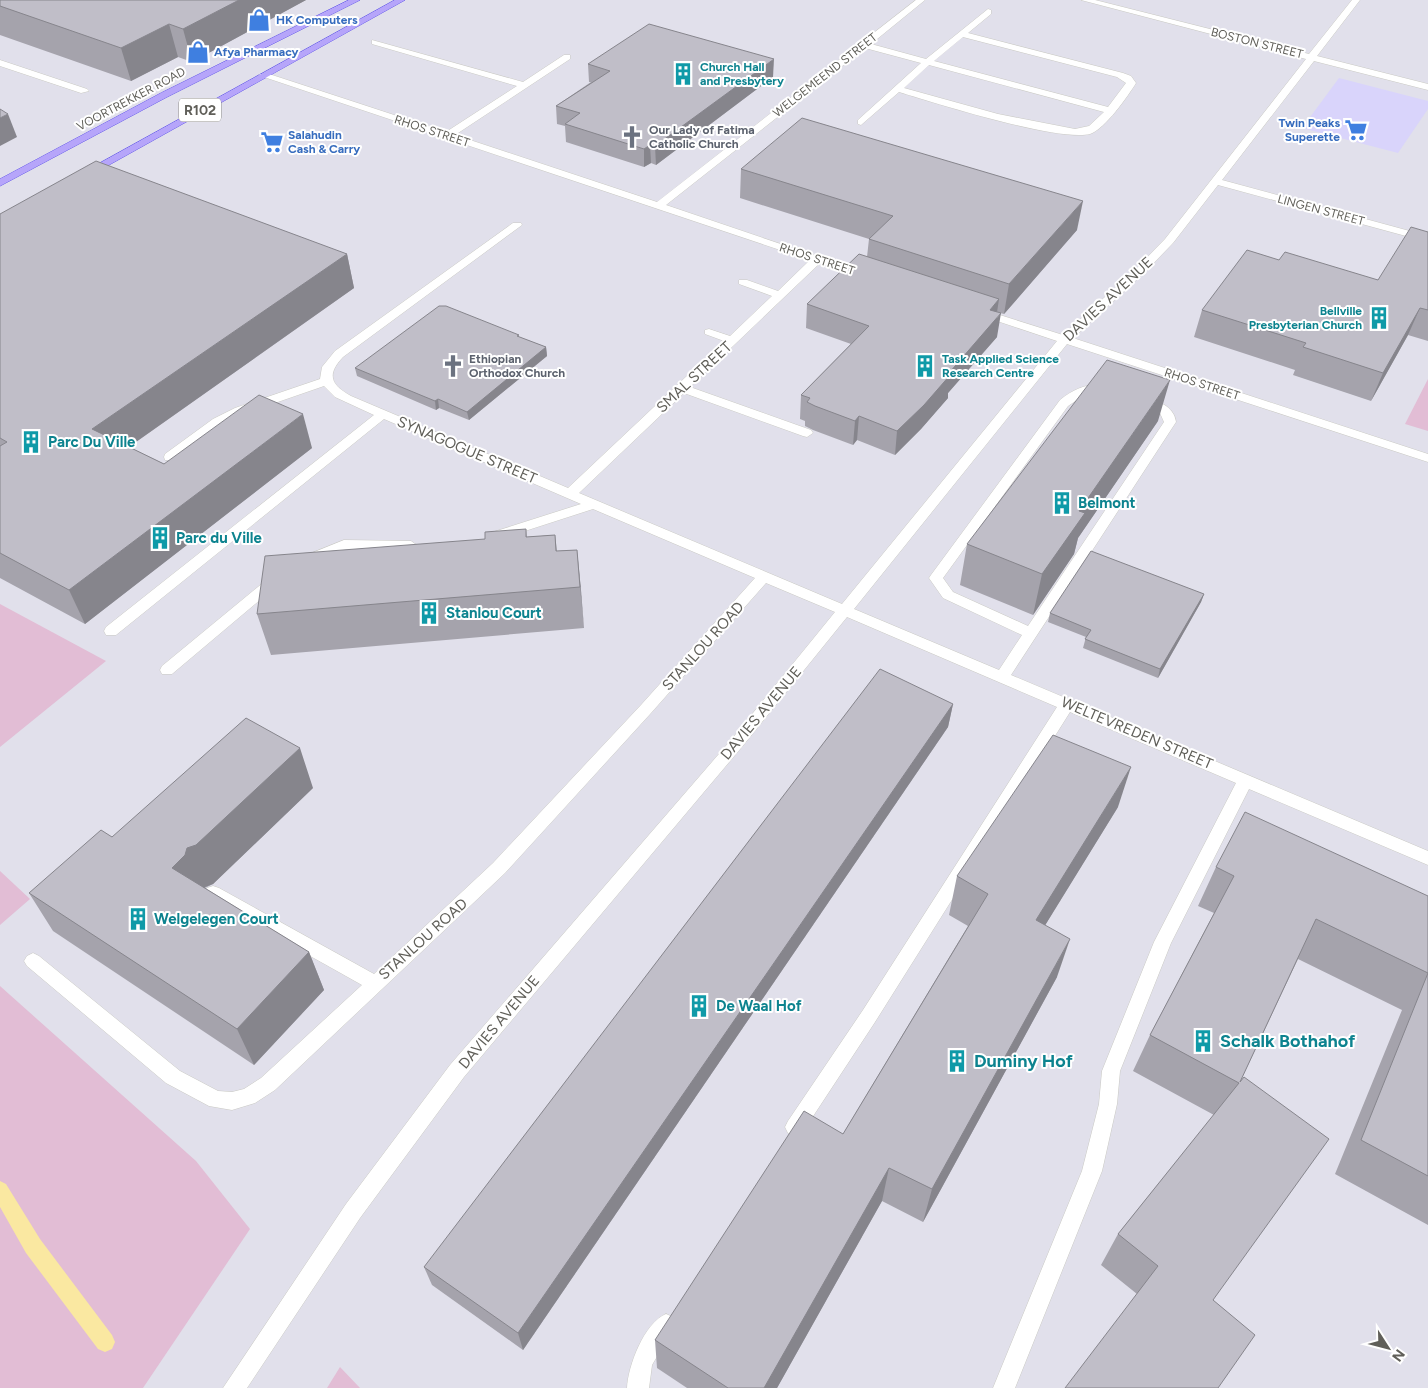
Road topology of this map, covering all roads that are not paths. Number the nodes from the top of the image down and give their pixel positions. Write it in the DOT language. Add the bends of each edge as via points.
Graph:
graph roads {
  1 [pos="356,0"];
  2 [pos="401,0"];
  3 [pos="920,0"];
  4 [pos="1085,0"];
  5 [pos="1356,0"];
  6 [pos="988,12"];
  7 [pos="961,34"];
  8 [pos="375,42"];
  9 [pos="864,45"];
  10 [pos="567,57"];
  11 [pos="1311,57"];
  12 [pos="927,62"];
  13 [pos="0,63"];
  14 [pos="263,75"];
  15 [pos="524,85"];
  16 [pos="1428,86"];
  17 [pos="897,89"];
  18 [pos="84,91"];
  19 [pos="1109,110"];
  20 [pos="861,122"];
  21 [pos="447,136"];
  22 [pos="76,179"];
  23 [pos="1215,181"];
  24 [pos="0,183"];
  25 [pos="659,206"];
  26 [pos="517,225"];
  27 [pos="1428,239"];
  28 [pos="818,259"];
  29 [pos="874,278"];
  30 [pos="743,282"];
  31 [pos="780,295"];
  32 [pos="968,308"];
  33 [pos="709,332"];
  34 [pos="1065,339"];
  35 [pos="732,340"];
  36 [pos="326,381"];
  37 [pos="681,388"];
  38 [pos="1116,392"];
  39 [pos="1130,396"];
  40 [pos="383,414"];
  41 [pos="807,433"];
  42 [pos="170,457"];
  43 [pos="1428,458"];
  44 [pos="570,494"];
  45 [pos="594,504"];
  46 [pos="484,540"];
  47 [pos="423,546"];
  48 [pos="765,575"];
  49 [pos="846,609"];
  50 [pos="111,631"];
  51 [pos="1032,633"];
  52 [pos="166,670"];
  53 [pos="1003,676"];
  54 [pos="1067,704"];
  55 [pos="1246,780"];
  56 [pos="1428,858"];
  57 [pos="214,893"];
  58 [pos="33,961"];
  59 [pos="374,983"];
  60 [pos="788,1139"];
  61 [pos="674,1311"];
  62 [pos="234,1388"];
  63 [pos="638,1388"];
  64 [pos="1004,1388"];
  1 -- 24 [label="main road, VOORTREKKER ROAD / R102" via="164,95"];
  2 -- 14 [label="main road, R102"];
  3 -- 9 [label="street, WELGEMEEND STREET"];
  4 -- 11 [label="street, BOSTON STREET"];
  5 -- 11 [label="street, DAVIES AVENUE"];
  6 -- 7 [label="street"];
  7 -- 12 [label="street"];
  7 -- 19 [label="street" via="1126,77 1131,81 1129,87"];
  8 -- 15 [label="street"];
  9 -- 12 [label="street"];
  9 -- 25 [label="street, WELGEMEEND STREET"];
  10 -- 15 [label="street"];
  11 -- 16 [label="street, BOSTON STREET"];
  11 -- 23 [label="street, DAVIES AVENUE"];
  12 -- 17 [label="street"];
  12 -- 19 [label="street"];
  13 -- 18 [label="street"];
  14 -- 21 [label="street, RHOS STREET"];
  14 -- 22 [label="main road, R102"];
  15 -- 21 [label="street"];
  17 -- 19 [label="street" via="1072,132 1090,131"];
  17 -- 20 [label="street"];
  21 -- 25 [label="street, RHOS STREET"];
  23 -- 27 [label="street, LINGEN STREET"];
  23 -- 34 [label="street, DAVIES AVENUE" via="1141,270"];
  25 -- 28 [label="street, RHOS STREET"];
  26 -- 36 [label="street" via="339,354 327,367"];
  28 -- 29 [label="street, RHOS STREET"];
  28 -- 31 [label="street, SMAL STREET"];
  30 -- 31 [label="street"];
  31 -- 35 [label="street, SMAL STREET"];
  32 -- 34 [label="street, RHOS STREET"];
  33 -- 35 [label="street"];
  34 -- 43 [label="street, RHOS STREET"];
  34 -- 49 [label="street, DAVIES AVENUE"];
  35 -- 37 [label="street, SMAL STREET"];
  36 -- 40 [label="street, SYNAGOGUE STREET" via="338,394"];
  36 -- 42 [label="street" via="239,411 217,422"];
  37 -- 41 [label="street"];
  37 -- 44 [label="street, SMAL STREET"];
  38 -- 51 [label="street" via="1088,388 1075,393 1064,403 937,575 948,596"];
  39 -- 51 [label="street" via="1165,410 1169,413 1170,422"];
  40 -- 44 [label="street, SYNAGOGUE STREET"];
  40 -- 50 [label="street"];
  44 -- 45 [label="street, SYNAGOGUE STREET"];
  45 -- 46 [label="street"];
  45 -- 48 [label="street, SYNAGOGUE STREET"];
  47 -- 52 [label="street" via="344,545 288,570"];
  48 -- 49 [label="street, SYNAGOGUE STREET"];
  48 -- 59 [label="street, STANLOU ROAD" via="499,868"];
  49 -- 53 [label="street, WELTEVREDEN STREET"];
  49 -- 62 [label="street, DAVIES AVENUE" via="736,744 457,1071 364,1197"];
  51 -- 53 [label="street"];
  53 -- 54 [label="street, WELTEVREDEN STREET"];
  54 -- 55 [label="street, WELTEVREDEN STREET"];
  54 -- 60 [label="street"];
  55 -- 56 [label="street, WELTEVREDEN STREET"];
  55 -- 64 [label="street" via="1163,942 1111,1071 1106,1113 1092,1171"];
  57 -- 59 [label="street"];
  58 -- 59 [label="street, STANLOU ROAD" via="173,1077 216,1100 248,1097 268,1084"];
  61 -- 63 [label="street" via="642,1360"];
}
